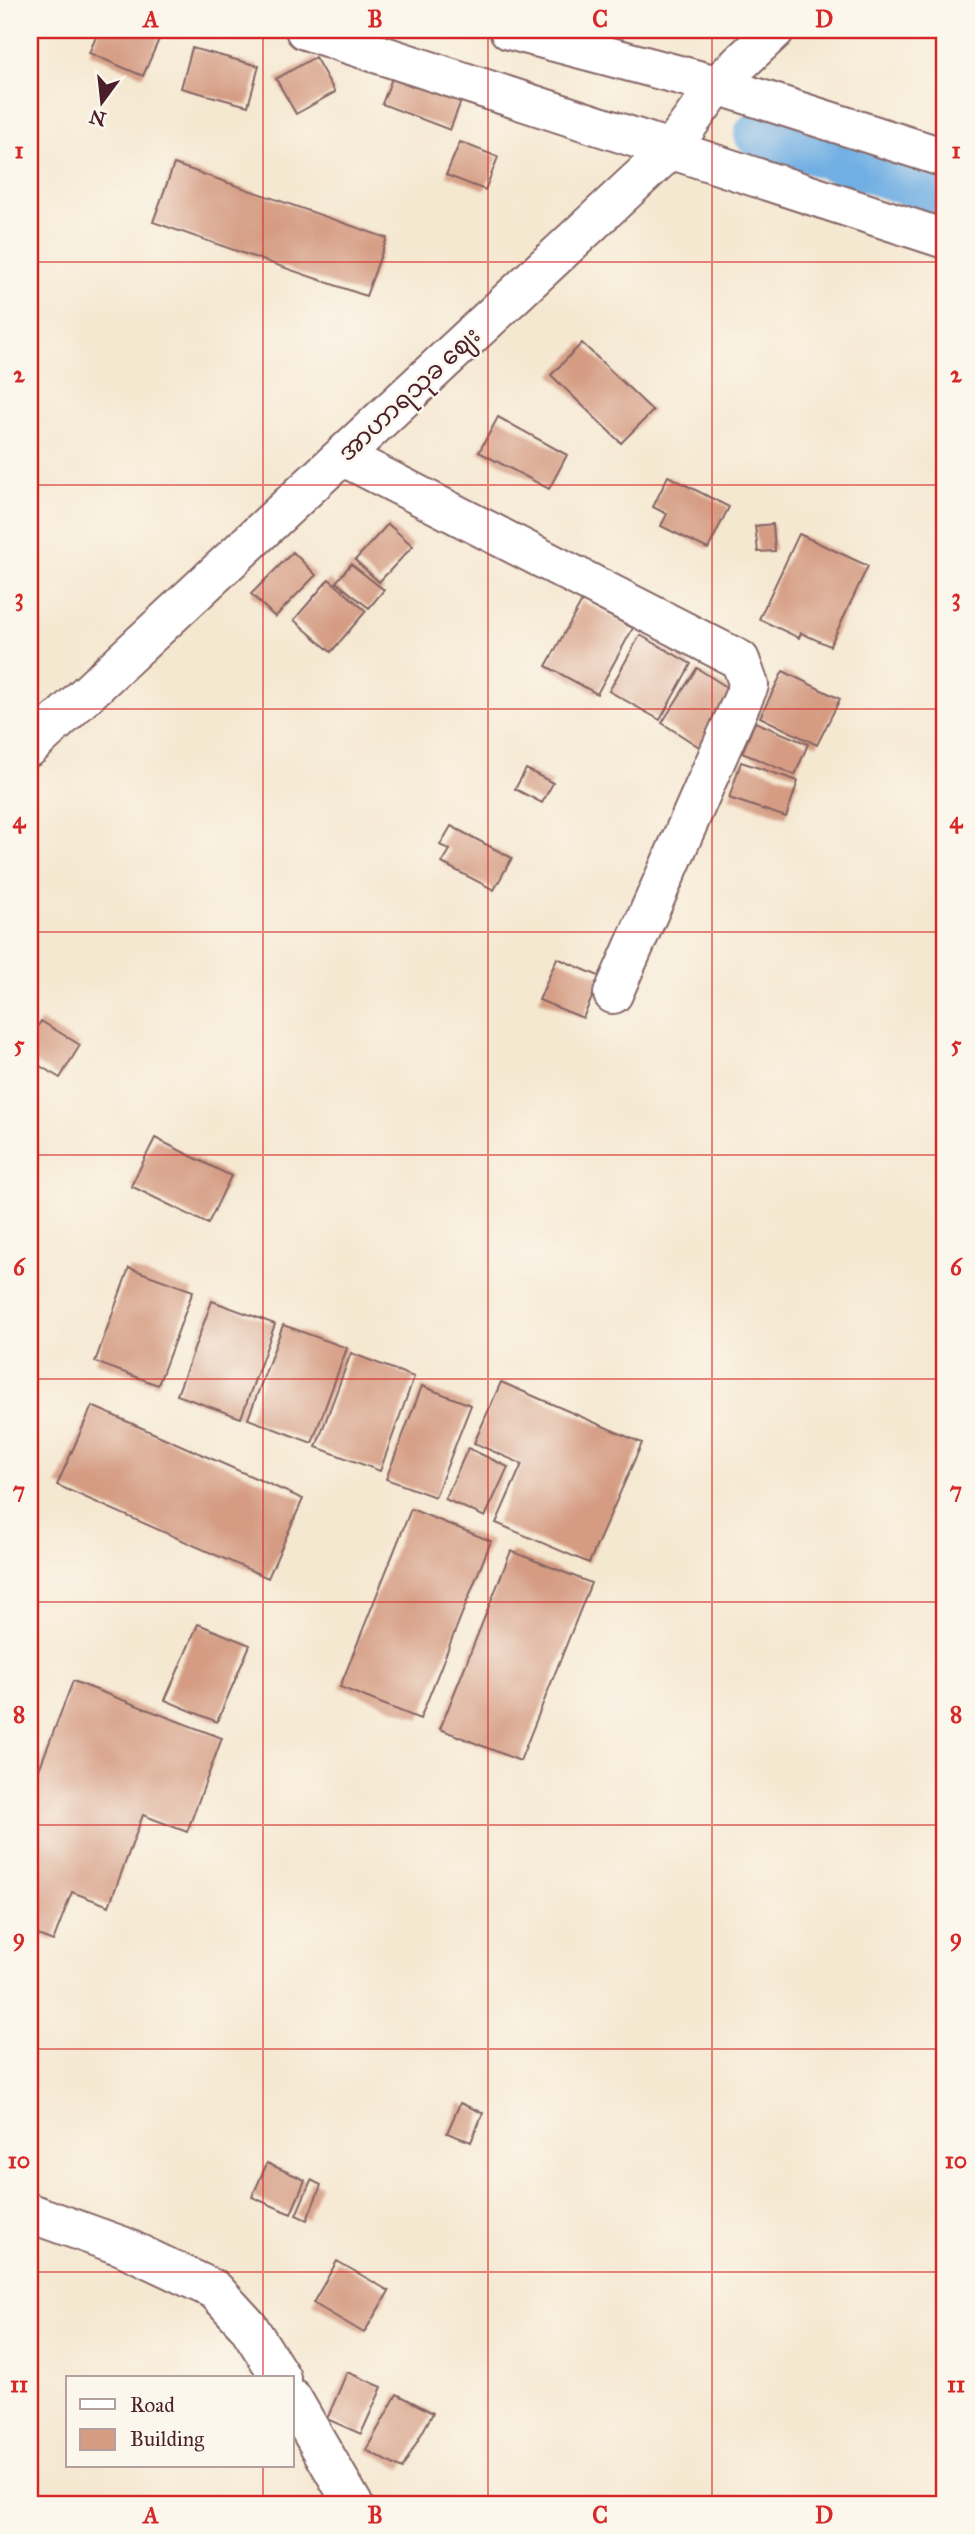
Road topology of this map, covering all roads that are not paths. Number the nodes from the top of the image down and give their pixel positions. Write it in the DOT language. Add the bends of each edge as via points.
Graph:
graph roads {
  1 [pos="305,30"];
  2 [pos="509,30"];
  3 [pos="775,30"];
  4 [pos="717,85"];
  5 [pos="670,150"];
  6 [pos="945,159"];
  7 [pos="945,239"];
  8 [pos="342,456"];
  9 [pos="30,747"];
  10 [pos="613,994"];
  11 [pos="30,2213"];
  12 [pos="280,2376"];
  13 [pos="294,2401"];
  14 [pos="353,2504"];
  1 -- 5 [label="street"];
  2 -- 4 [label="street"];
  3 -- 4 [label="street, အာဟာရသုခ ဈေး"];
  4 -- 5 [label="street, အာဟာရသုခ ဈေး"];
  4 -- 6 [label="street"];
  5 -- 7 [label="street"];
  5 -- 8 [label="street, အာဟာရသုခ ဈေး"];
  8 -- 9 [label="street, အာဟာရသုခ ဈေး"];
  8 -- 10 [label="street" via="740,660 749,685"];
  11 -- 12 [label="street" via="122,2246 215,2290 248,2326"];
  13 -- 14 [label="street"];
}
